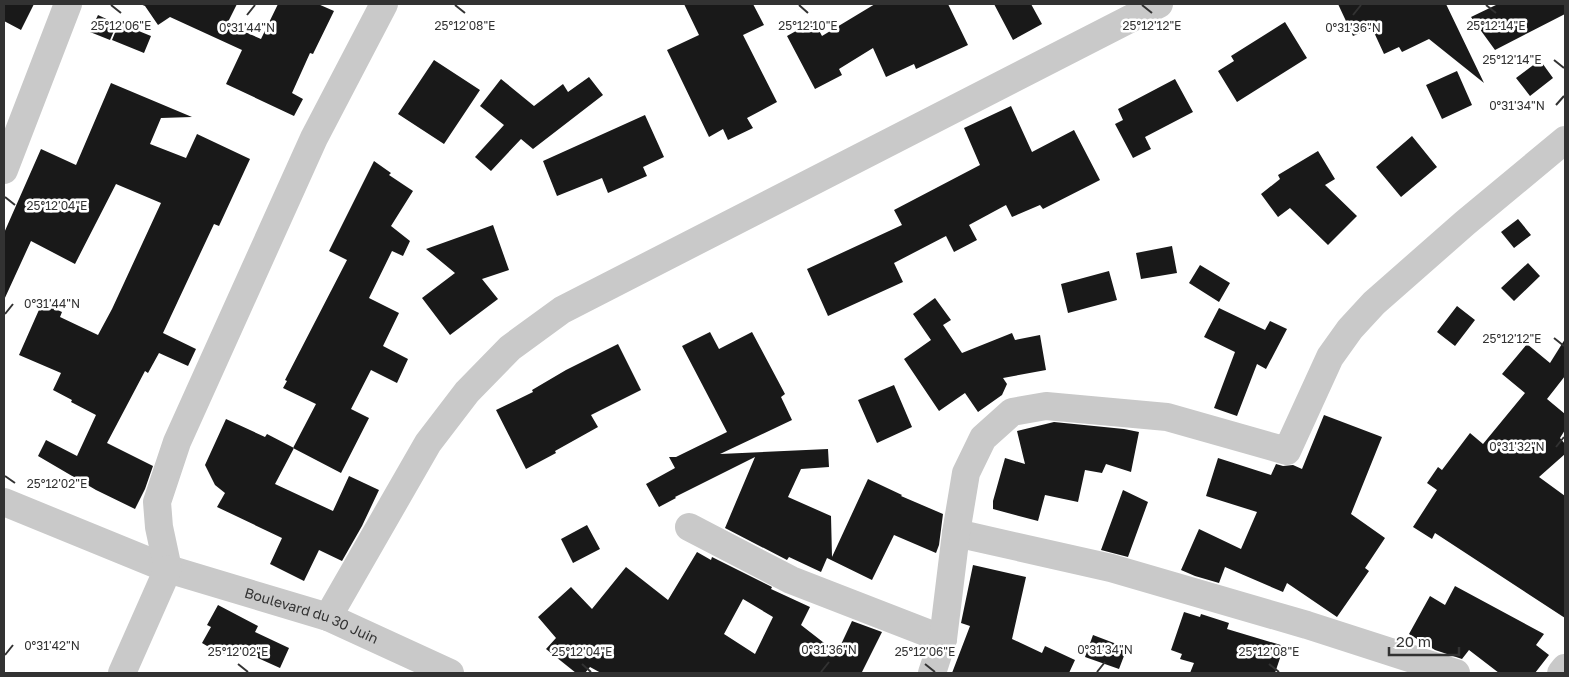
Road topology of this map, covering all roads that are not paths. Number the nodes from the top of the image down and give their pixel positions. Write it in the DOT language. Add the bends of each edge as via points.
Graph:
graph roads {
  1 [pos="68,4"];
  2 [pos="384,4"];
  3 [pos="1160,4"];
  4 [pos="1565,140"];
  5 [pos="4,170"];
  6 [pos="4,502"];
  7 [pos="689,528"];
  8 [pos="956,533"];
  9 [pos="168,569"];
  10 [pos="328,617"];
  11 [pos="943,639"];
  12 [pos="1565,668"];
  13 [pos="122,673"];
  14 [pos="450,673"];
  15 [pos="932,673"];
  16 [pos="1456,673"];
  17 [pos="1561,673"];
  1 -- 5 [label="street"];
  2 -- 9 [label="street" via="314,138 177,442 157,502"];
  3 -- 10 [label="street" via="562,310 517,343 467,392 428,443"];
  4 -- 8 [label="street" via="1465,223 1356,322 1330,357 1287,451 1167,417 1046,406 1012,412 983,438 966,474"];
  6 -- 9 [label="street, Boulevard du 30 Juin"];
  7 -- 11 [label="street" via="792,580"];
  8 -- 11 [label="street"];
  8 -- 16 [label="street" via="1111,568 1307,625"];
  9 -- 10 [label="street, Boulevard du 30 Juin"];
  9 -- 13 [label="street"];
  10 -- 14 [label="street, Boulevard du 30 Juin"];
  11 -- 15 [label="street"];
  12 -- 17 [label="street"];
}
